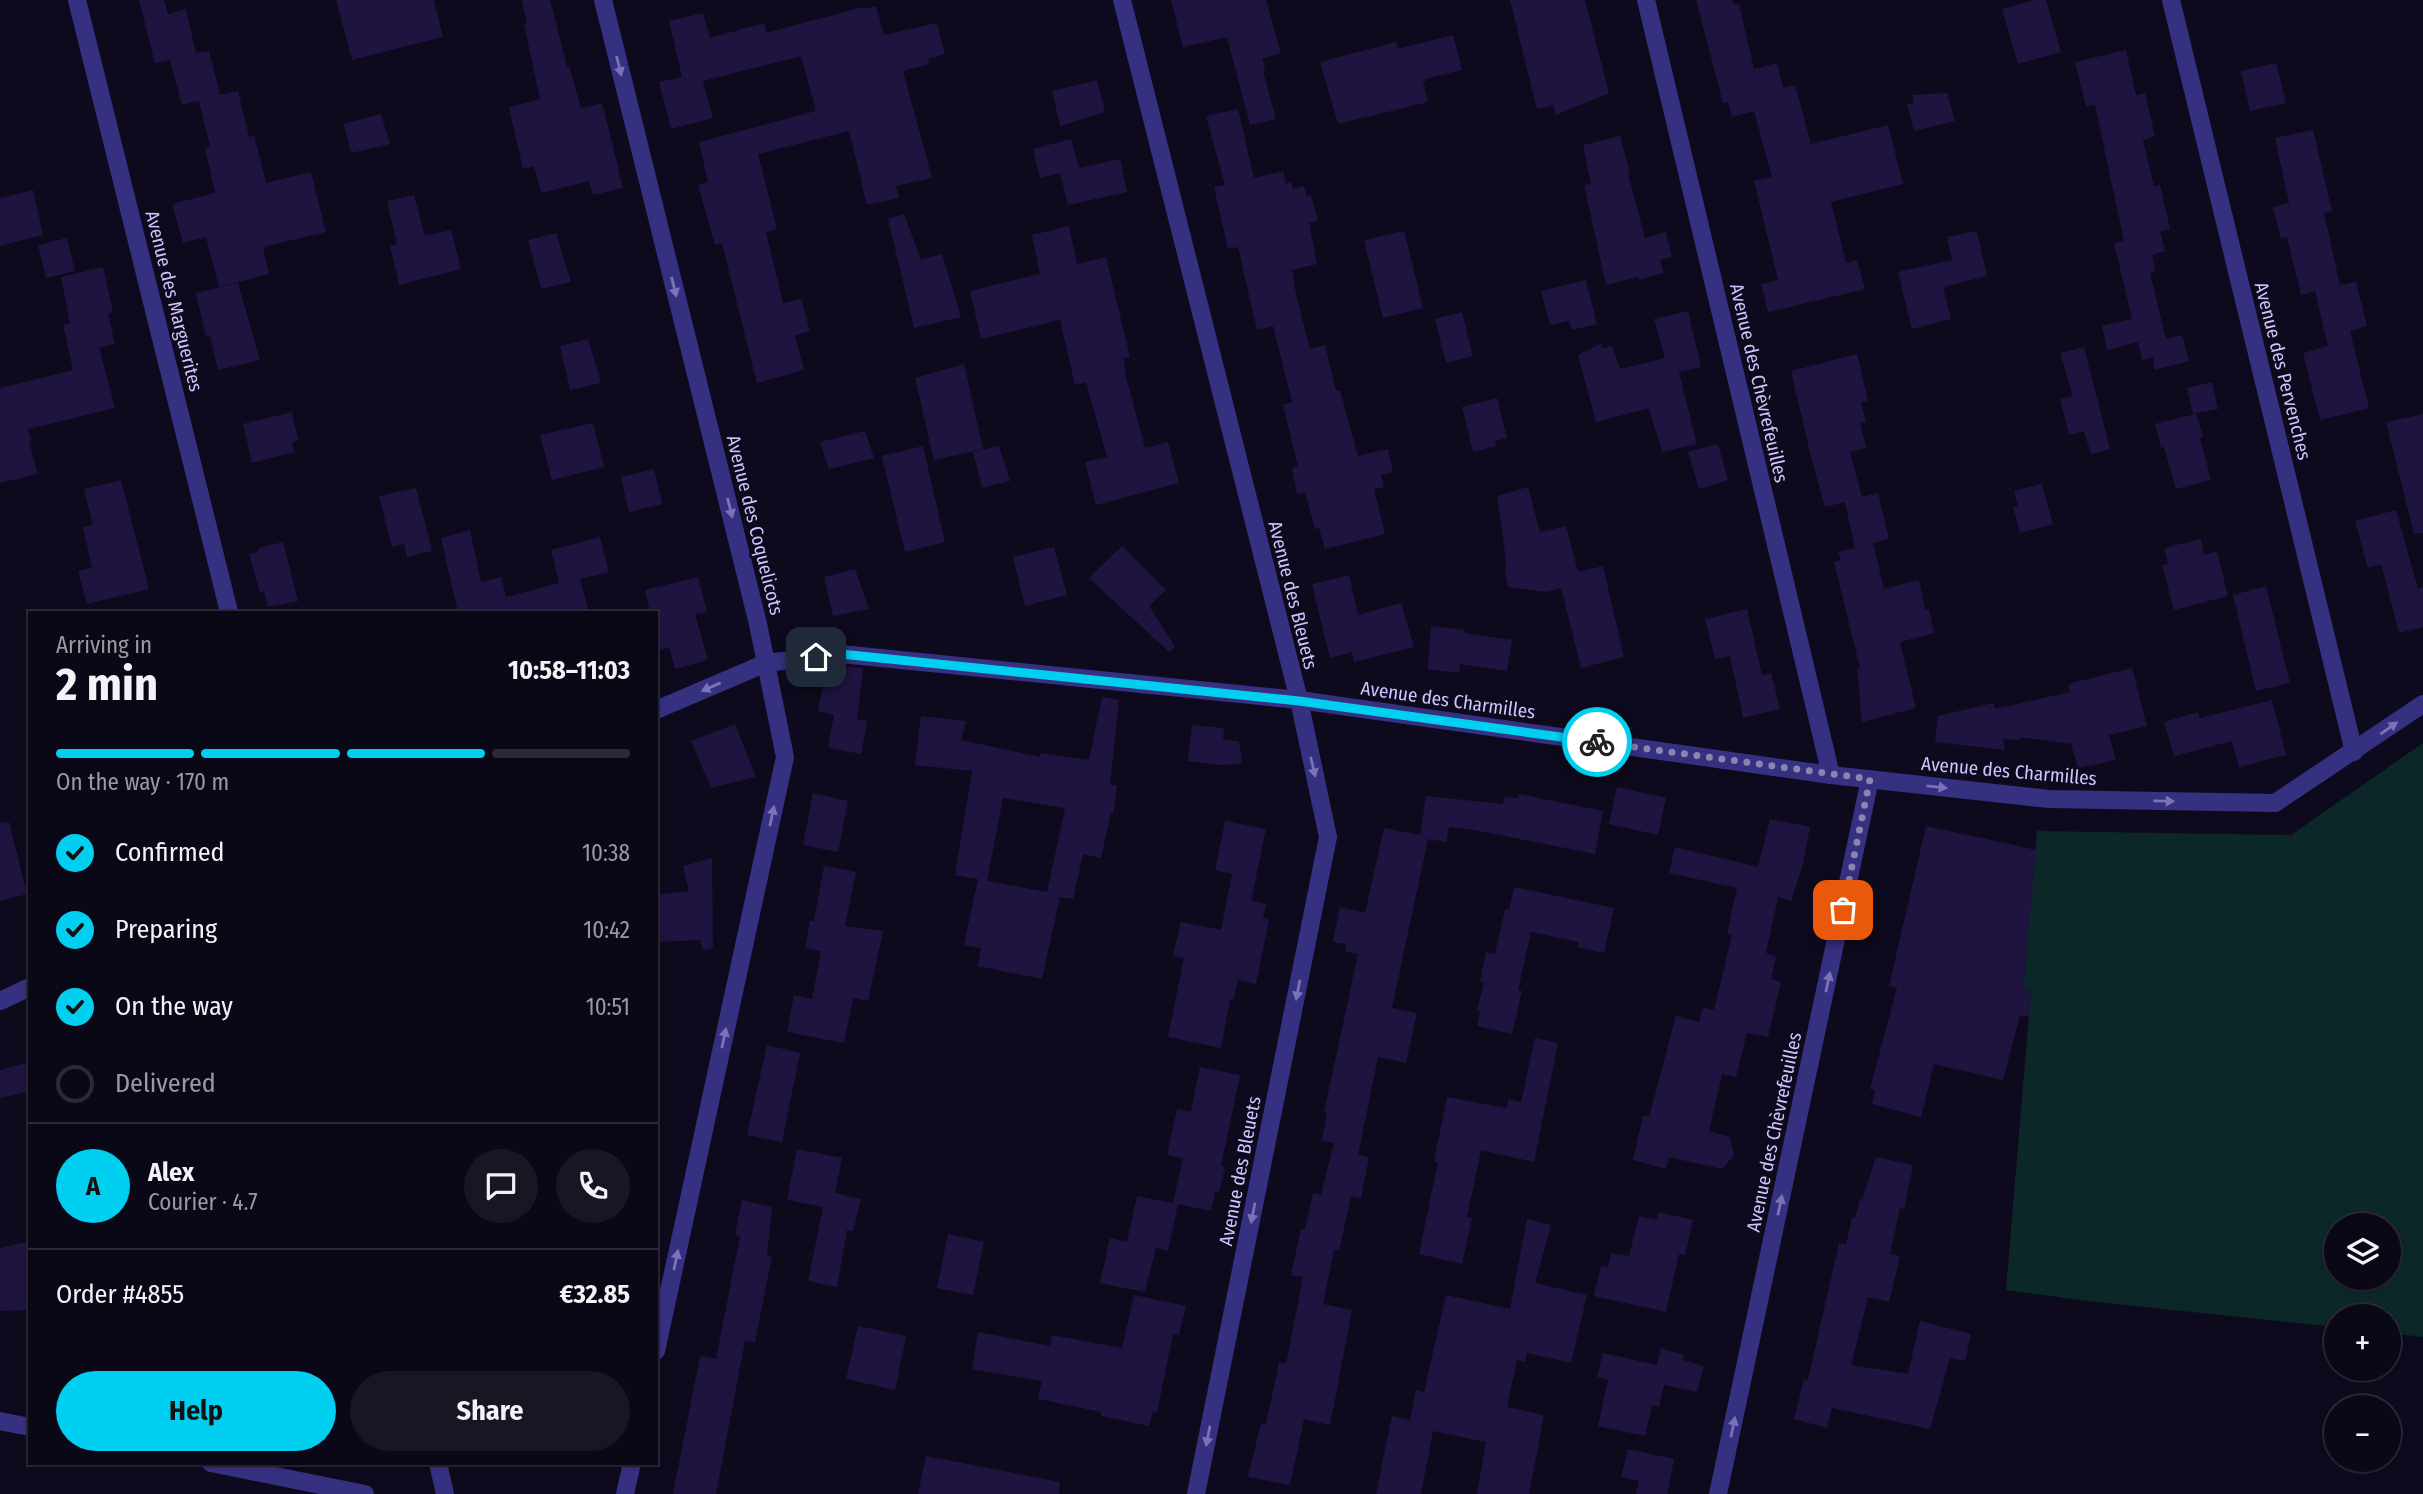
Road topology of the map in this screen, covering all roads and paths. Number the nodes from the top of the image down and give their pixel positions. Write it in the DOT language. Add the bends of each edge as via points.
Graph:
graph roads {
  1 [pos="77,0"];
  2 [pos="603,0"];
  3 [pos="1122,0"];
  4 [pos="1646,0"];
  5 [pos="2171,0"];
  6 [pos="229,611"];
  7 [pos="766,663"];
  8 [pos="1299,701"];
  9 [pos="2423,704"];
  10 [pos="658,709"];
  11 [pos="2354,752"];
  12 [pos="1831,775"];
  13 [pos="1870,779"];
  14 [pos="28,988"];
  15 [pos="0,1001"];
  16 [pos="658,1342"];
  17 [pos="0,1421"];
  18 [pos="28,1427"];
  19 [pos="221,1465"];
  20 [pos="438,1465"];
  21 [pos="632,1465"];
  22 [pos="365,1494"];
  23 [pos="445,1494"];
  24 [pos="625,1494"];
  25 [pos="1196,1494"];
  26 [pos="1718,1494"];
  1 -- 6 [label="street, Avenue des Marguerites"];
  2 -- 7 [label="street, Avenue des Coquelicots, one-way"];
  3 -- 8 [label="street, Avenue des Bleuets"];
  4 -- 12 [label="street, Avenue des Chèvrefeuilles"];
  5 -- 11 [label="street, Avenue des Pervenches"];
  7 -- 8 [label="street, Avenue des Charmilles" via="841,654"];
  7 -- 10 [label="street, Avenue des Charmilles, one-way"];
  16 -- 7 [label="street, Avenue des Coquelicots, one-way" via="785,757"];
  8 -- 12 [label="street, Avenue des Charmilles"];
  8 -- 25 [label="street, Avenue des Bleuets, one-way" via="1328,837"];
  11 -- 9 [label="street, Avenue des Charmilles, one-way"];
  13 -- 11 [label="street, Avenue des Charmilles, one-way" via="2049,799 2275,803"];
  12 -- 13 [label="street, Avenue des Charmilles"];
  26 -- 13 [label="street, Avenue des Chèvrefeuilles, one-way"];
  14 -- 15 [label="street"];
  17 -- 18 [label="street"];
  19 -- 22 [label="street"];
  20 -- 23 [label="street"];
  21 -- 24 [label="street"];
}
